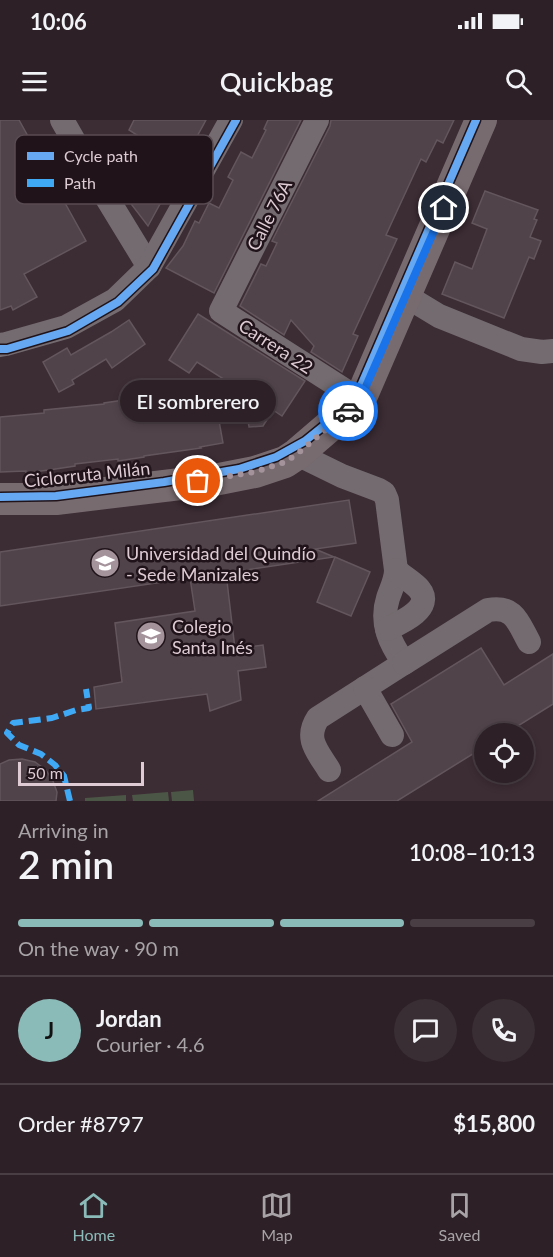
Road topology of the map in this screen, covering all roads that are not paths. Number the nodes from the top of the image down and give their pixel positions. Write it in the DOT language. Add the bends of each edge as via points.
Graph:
graph roads {
  1 [pos="62,120"];
  2 [pos="231,120"];
  3 [pos="317,120"];
  4 [pos="482,120"];
  5 [pos="71,135"];
  6 [pos="213,152"];
  7 [pos="111,204"];
  8 [pos="184,204"];
  9 [pos="149,267"];
  10 [pos="406,296"];
  11 [pos="221,311"];
  12 [pos="0,345"];
  13 [pos="553,351"];
  14 [pos="360,400"];
  15 [pos="297,454"];
  16 [pos="0,499"];
  17 [pos="396,570"];
  18 [pos="387,629"];
  19 [pos="529,642"];
  20 [pos="404,663"];
  21 [pos="365,688"];
  22 [pos="392,735"];
  23 [pos="329,770"];
  1 -- 5 [label="street"];
  2 -- 6 [label="street"];
  3 -- 11 [label="street, Calle 76A"];
  4 -- 10 [label="main road"];
  7 -- 9 [label="street"];
  8 -- 9 [label="street"];
  9 -- 12 [label="street" via="115,300 66,327"];
  10 -- 13 [label="street" via="439,316 521,350"];
  10 -- 14 [label="main road"];
  11 -- 14 [label="street, Carrera 22"];
  14 -- 15 [label="main road"];
  15 -- 16 [label="main road" via="255,472 214,480 56,499"];
  15 -- 17 [label="street" via="384,493"];
  17 -- 18 [label="street" via="385,610"];
  17 -- 18 [label="street" via="419,590 422,604 416,614"];
  18 -- 20 [label="street" via="392,646"];
  19 -- 20 [label="street" via="513,613 488,610"];
  20 -- 21 [label="street"];
  21 -- 22 [label="street"];
  21 -- 23 [label="street" via="318,718 314,725 313,743"];
}
